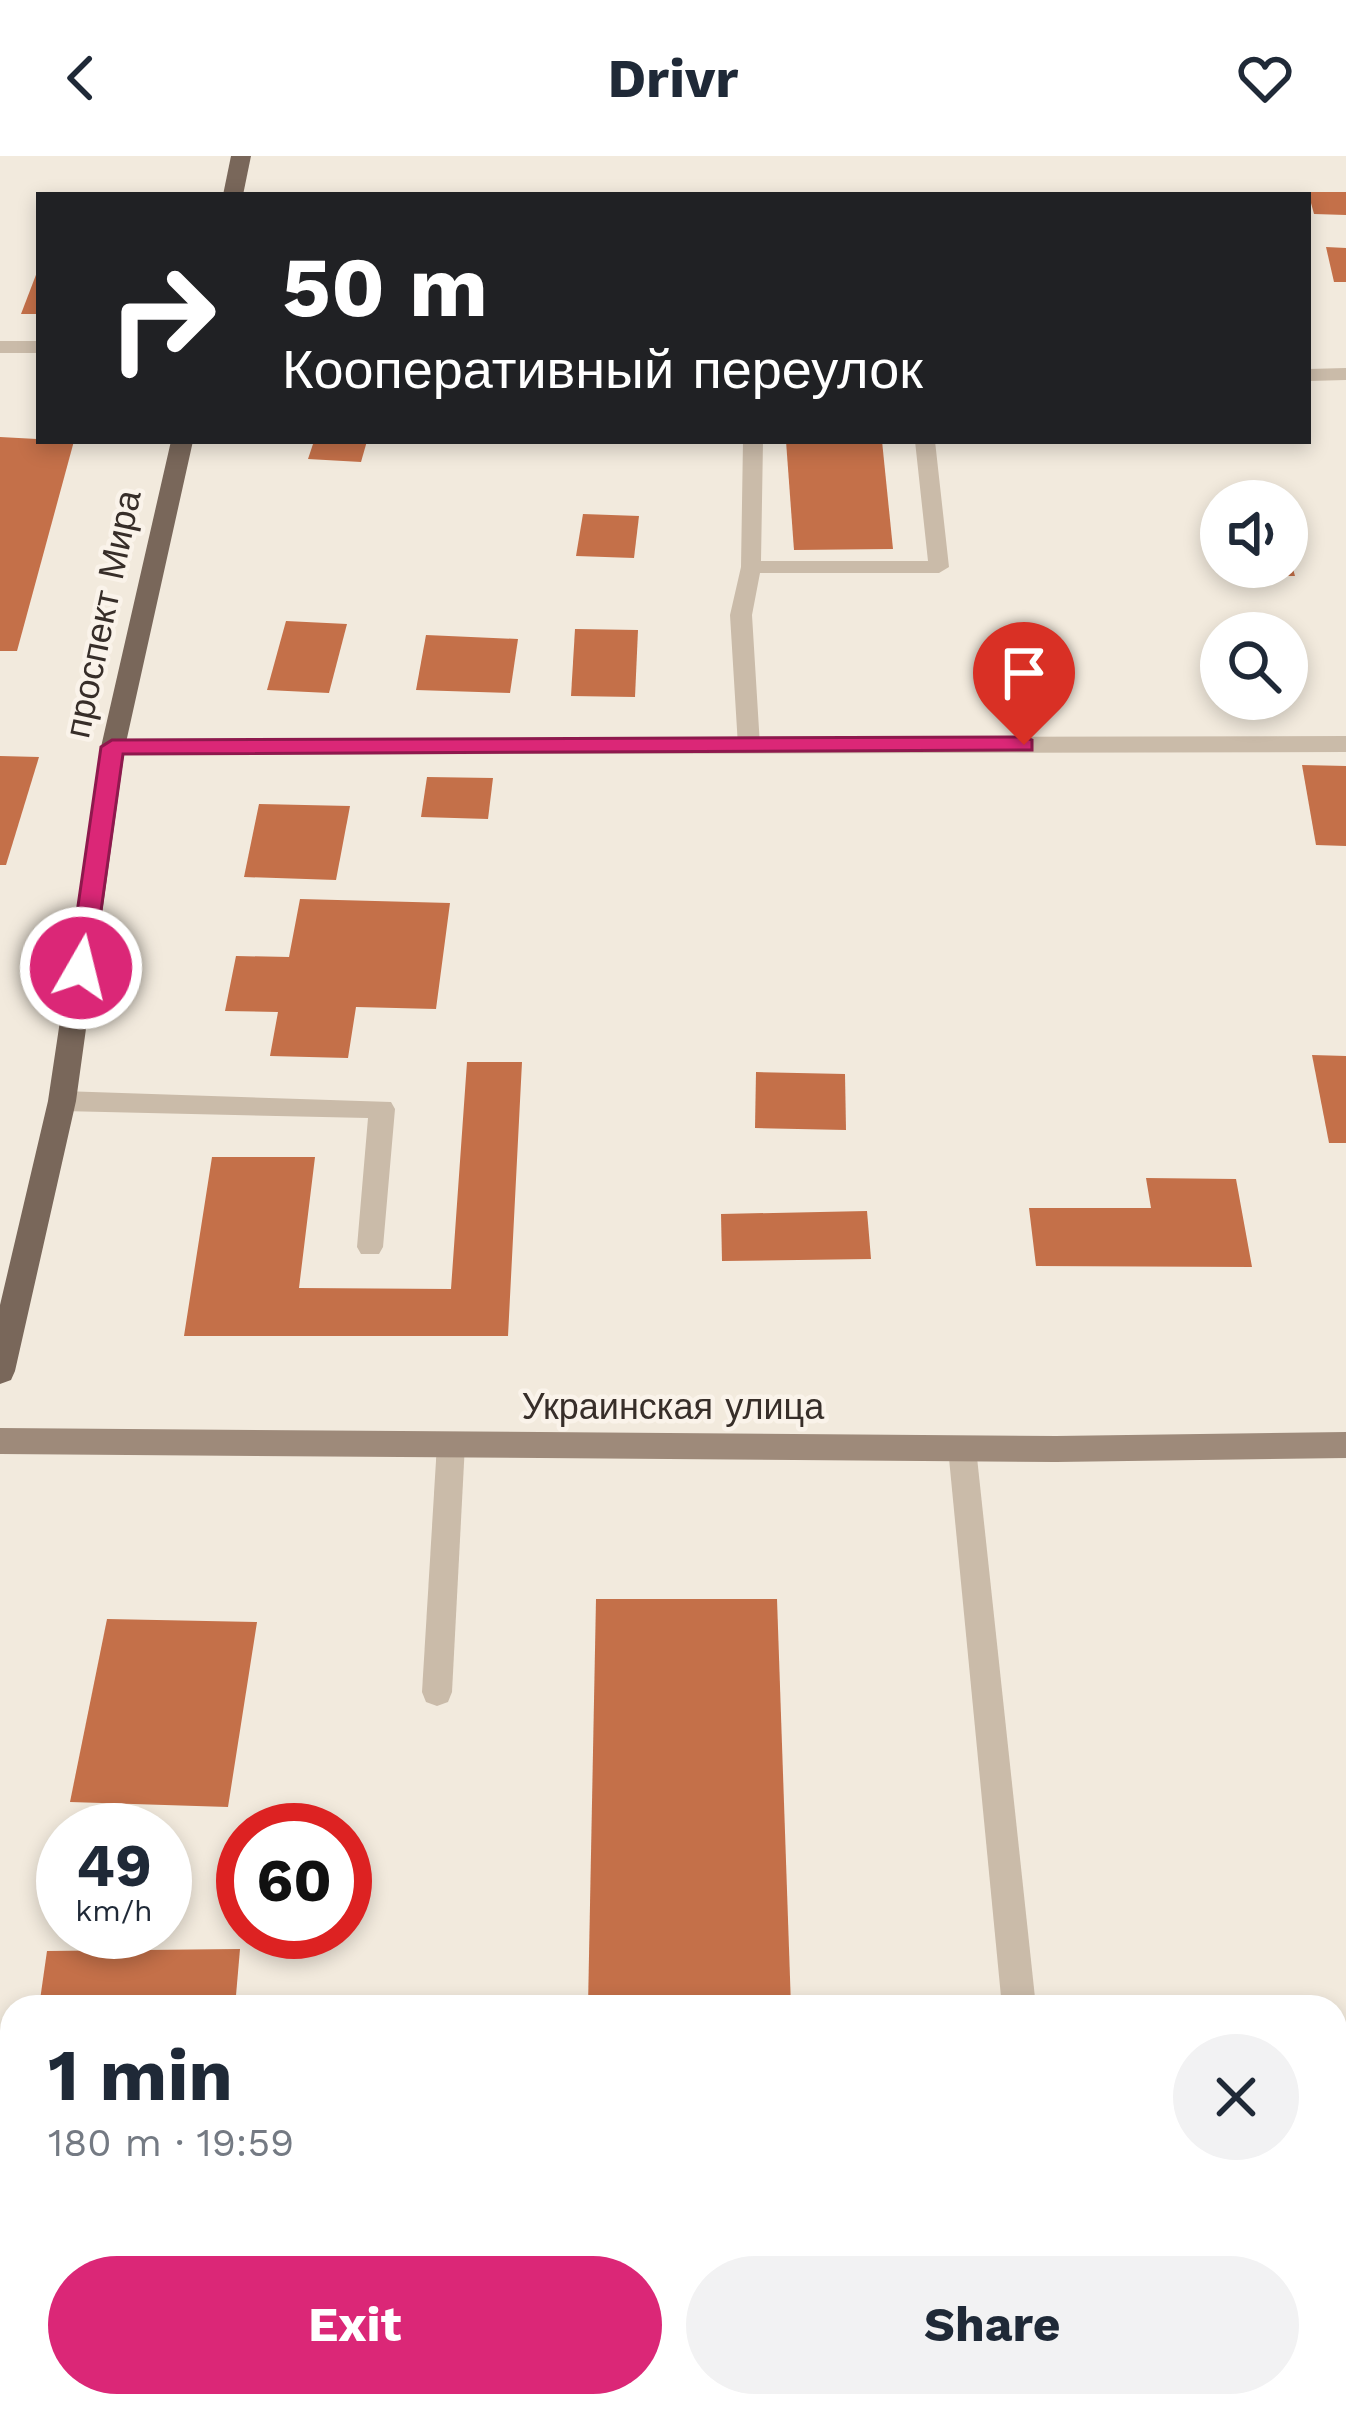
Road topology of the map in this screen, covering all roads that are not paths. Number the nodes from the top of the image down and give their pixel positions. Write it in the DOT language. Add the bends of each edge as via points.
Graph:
graph roads {
  1 [pos="241,156"];
  2 [pos="234,192"];
  3 [pos="0,347"];
  4 [pos="36,347"];
  5 [pos="1346,374"];
  6 [pos="1311,375"];
  7 [pos="181,444"];
  8 [pos="753,444"];
  9 [pos="926,444"];
  10 [pos="751,567"];
  11 [pos="1346,744"];
  12 [pos="749,746"];
  13 [pos="112,747"];
  14 [pos="62,1101"];
  15 [pos="370,1247"];
  16 [pos="0,1371"];
  17 [pos="0,1441"];
  18 [pos="451,1444"];
  19 [pos="1346,1445"];
  20 [pos="962,1448"];
  21 [pos="437,1691"];
  22 [pos="1017,1995"];
  1 -- 2 [label="main road"];
  3 -- 4 [label="lane"];
  5 -- 6 [label="lane"];
  7 -- 13 [label="main road, проспект Мира"];
  8 -- 10 [label="lane"];
  9 -- 10 [label="lane" via="939,567"];
  10 -- 12 [label="lane" via="741,615"];
  11 -- 12 [label="street"];
  12 -- 13 [label="street"];
  13 -- 14 [label="main road, проспект Мира"];
  14 -- 15 [label="lane" via="382,1109"];
  14 -- 16 [label="main road, проспект Мира"];
  17 -- 18 [label="main road, Украинская улица"];
  18 -- 20 [label="main road, Украинская улица"];
  18 -- 21 [label="lane"];
  19 -- 20 [label="main road, Украинская улица"];
  20 -- 22 [label="lane"];
}
